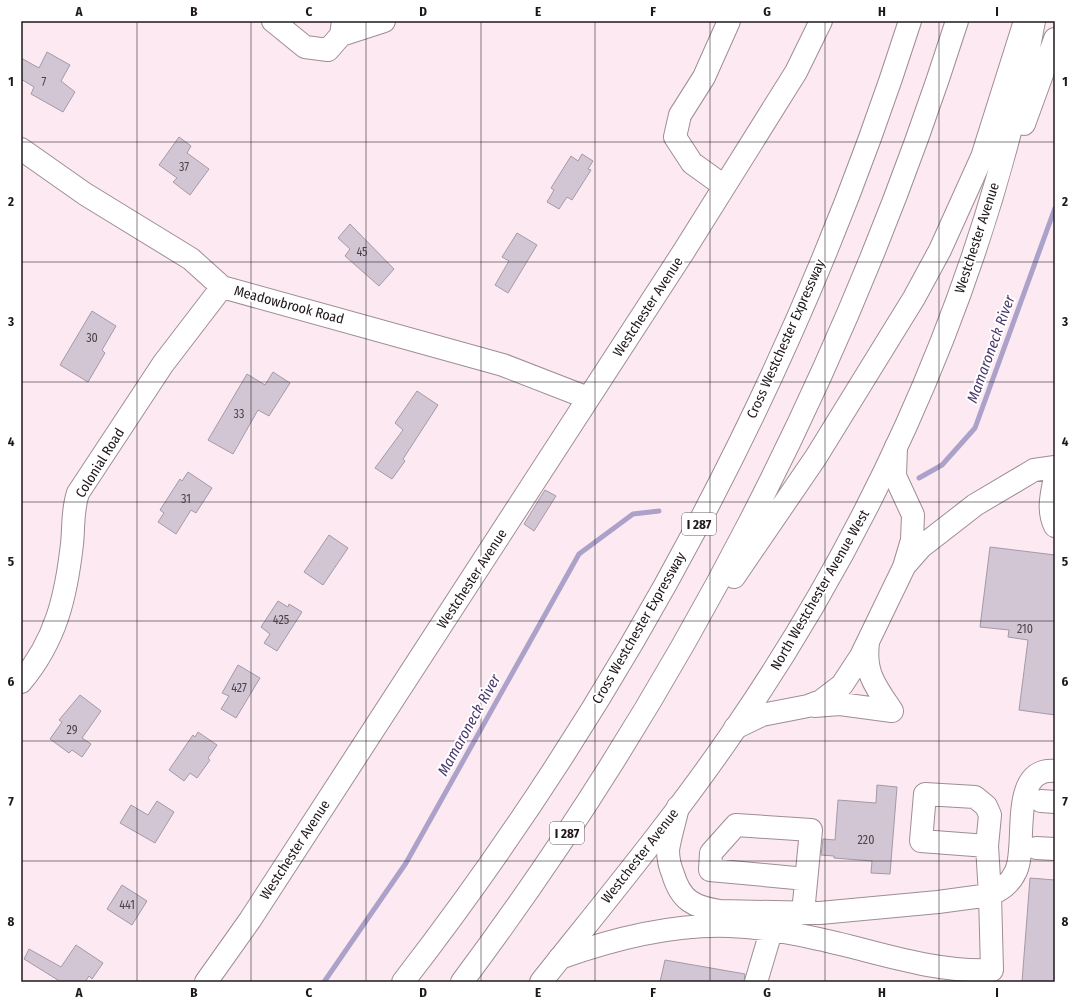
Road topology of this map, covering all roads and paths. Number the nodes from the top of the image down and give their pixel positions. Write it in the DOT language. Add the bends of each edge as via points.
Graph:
graph roads {
  1 [pos="272,21"];
  2 [pos="384,21"];
  3 [pos="729,21"];
  4 [pos="809,21"];
  5 [pos="821,21"];
  6 [pos="910,21"];
  7 [pos="957,21"];
  8 [pos="1025,21"];
  9 [pos="1034,21"];
  10 [pos="342,28"];
  11 [pos="1055,39"];
  12 [pos="21,149"];
  13 [pos="729,180"];
  14 [pos="986,216"];
  15 [pos="222,287"];
  16 [pos="588,398"];
  17 [pos="896,447"];
  18 [pos="1055,467"];
  19 [pos="1055,477"];
  20 [pos="911,510"];
  21 [pos="957,518"];
  22 [pos="1055,526"];
  23 [pos="904,567"];
  24 [pos="868,640"];
  25 [pos="664,678"];
  26 [pos="21,682"];
  27 [pos="808,706"];
  28 [pos="735,728"];
  29 [pos="1052,771"];
  30 [pos="678,807"];
  31 [pos="987,846"];
  32 [pos="806,879"];
  33 [pos="990,895"];
  34 [pos="803,913"];
  35 [pos="774,923"];
  36 [pos="560,958"];
  37 [pos="987,976"];
  38 [pos="206,982"];
  39 [pos="403,982"];
  40 [pos="462,982"];
  41 [pos="541,982"];
  42 [pos="756,982"];
  1 -- 10 [label="main road" via="305,47 328,50"];
  2 -- 10 [label="main road"];
  3 -- 13 [label="main road" via="704,77 680,115 675,137 692,163"];
  4 -- 13 [label="main road"];
  5 -- 13 [label="main road" via="796,72"];
  6 -- 39 [label="main road, Cross Westchester Expressway / I 287" via="865,151 821,263 749,422 687,546 625,656 559,761 489,866"];
  7 -- 25 [label="main road, I 287" via="907,166 832,349 754,513"];
  8 -- 25 [label="main road" via="982,158 940,250 914,298 816,457"];
  9 -- 14 [label="main road, Westchester Avenue" via="1019,96"];
  11 -- 14 [label="main road" via="1031,108"];
  12 -- 15 [label="main road, Meadowbrook Road" via="85,194 191,259"];
  13 -- 16 [label="main road, Westchester Avenue"];
  14 -- 17 [label="main road, Westchester Avenue" via="933,363"];
  15 -- 16 [label="main road, Meadowbrook Road" via="504,365"];
  15 -- 26 [label="main road, Colonial Road" via="163,364 78,493 73,508 67,586 50,635 31,670"];
  16 -- 38 [label="main road, Westchester Avenue" via="250,920"];
  17 -- 20 [label="main road" via="895,476"];
  17 -- 28 [label="main road, North Westchester Avenue West" via="820,594"];
  18 -- 21 [label="main road" via="1034,470"];
  19 -- 22 [label="main road" via="1050,505"];
  20 -- 21 [label="main road" via="925,520"];
  20 -- 23 [label="main road" via="914,526"];
  21 -- 23 [label="main road" via="914,554"];
  23 -- 24 [label="main road"];
  24 -- 27 [label="main road" via="851,674 842,685 821,701"];
  24 -- 27 [label="main road" via="866,656 871,678 892,711 840,704"];
  25 -- 40 [label="main road, I 287" via="565,837"];
  27 -- 28 [label="main road" via="762,714"];
  28 -- 30 [label="main road, Westchester Avenue"];
  29 -- 33 [label="main road" via="1035,776 1025,791 1017,870 1005,888"];
  30 -- 35 [label="main road" via="668,850 678,891 705,909"];
  30 -- 36 [label="main road, Westchester Avenue"];
  31 -- 33 [label="main road"];
  32 -- 32 [label="main road" via="811,830 736,824 711,853 710,870"];
  32 -- 34 [label="main road"];
  33 -- 34 [label="main road"];
  33 -- 37 [label="main road"];
  34 -- 35 [label="main road"];
  35 -- 36 [label="main road" via="672,930 592,946"];
  35 -- 37 [label="main road" via="813,938 903,960"];
  35 -- 42 [label="main road"];
  36 -- 41 [label="main road, Westchester Avenue"];
}
